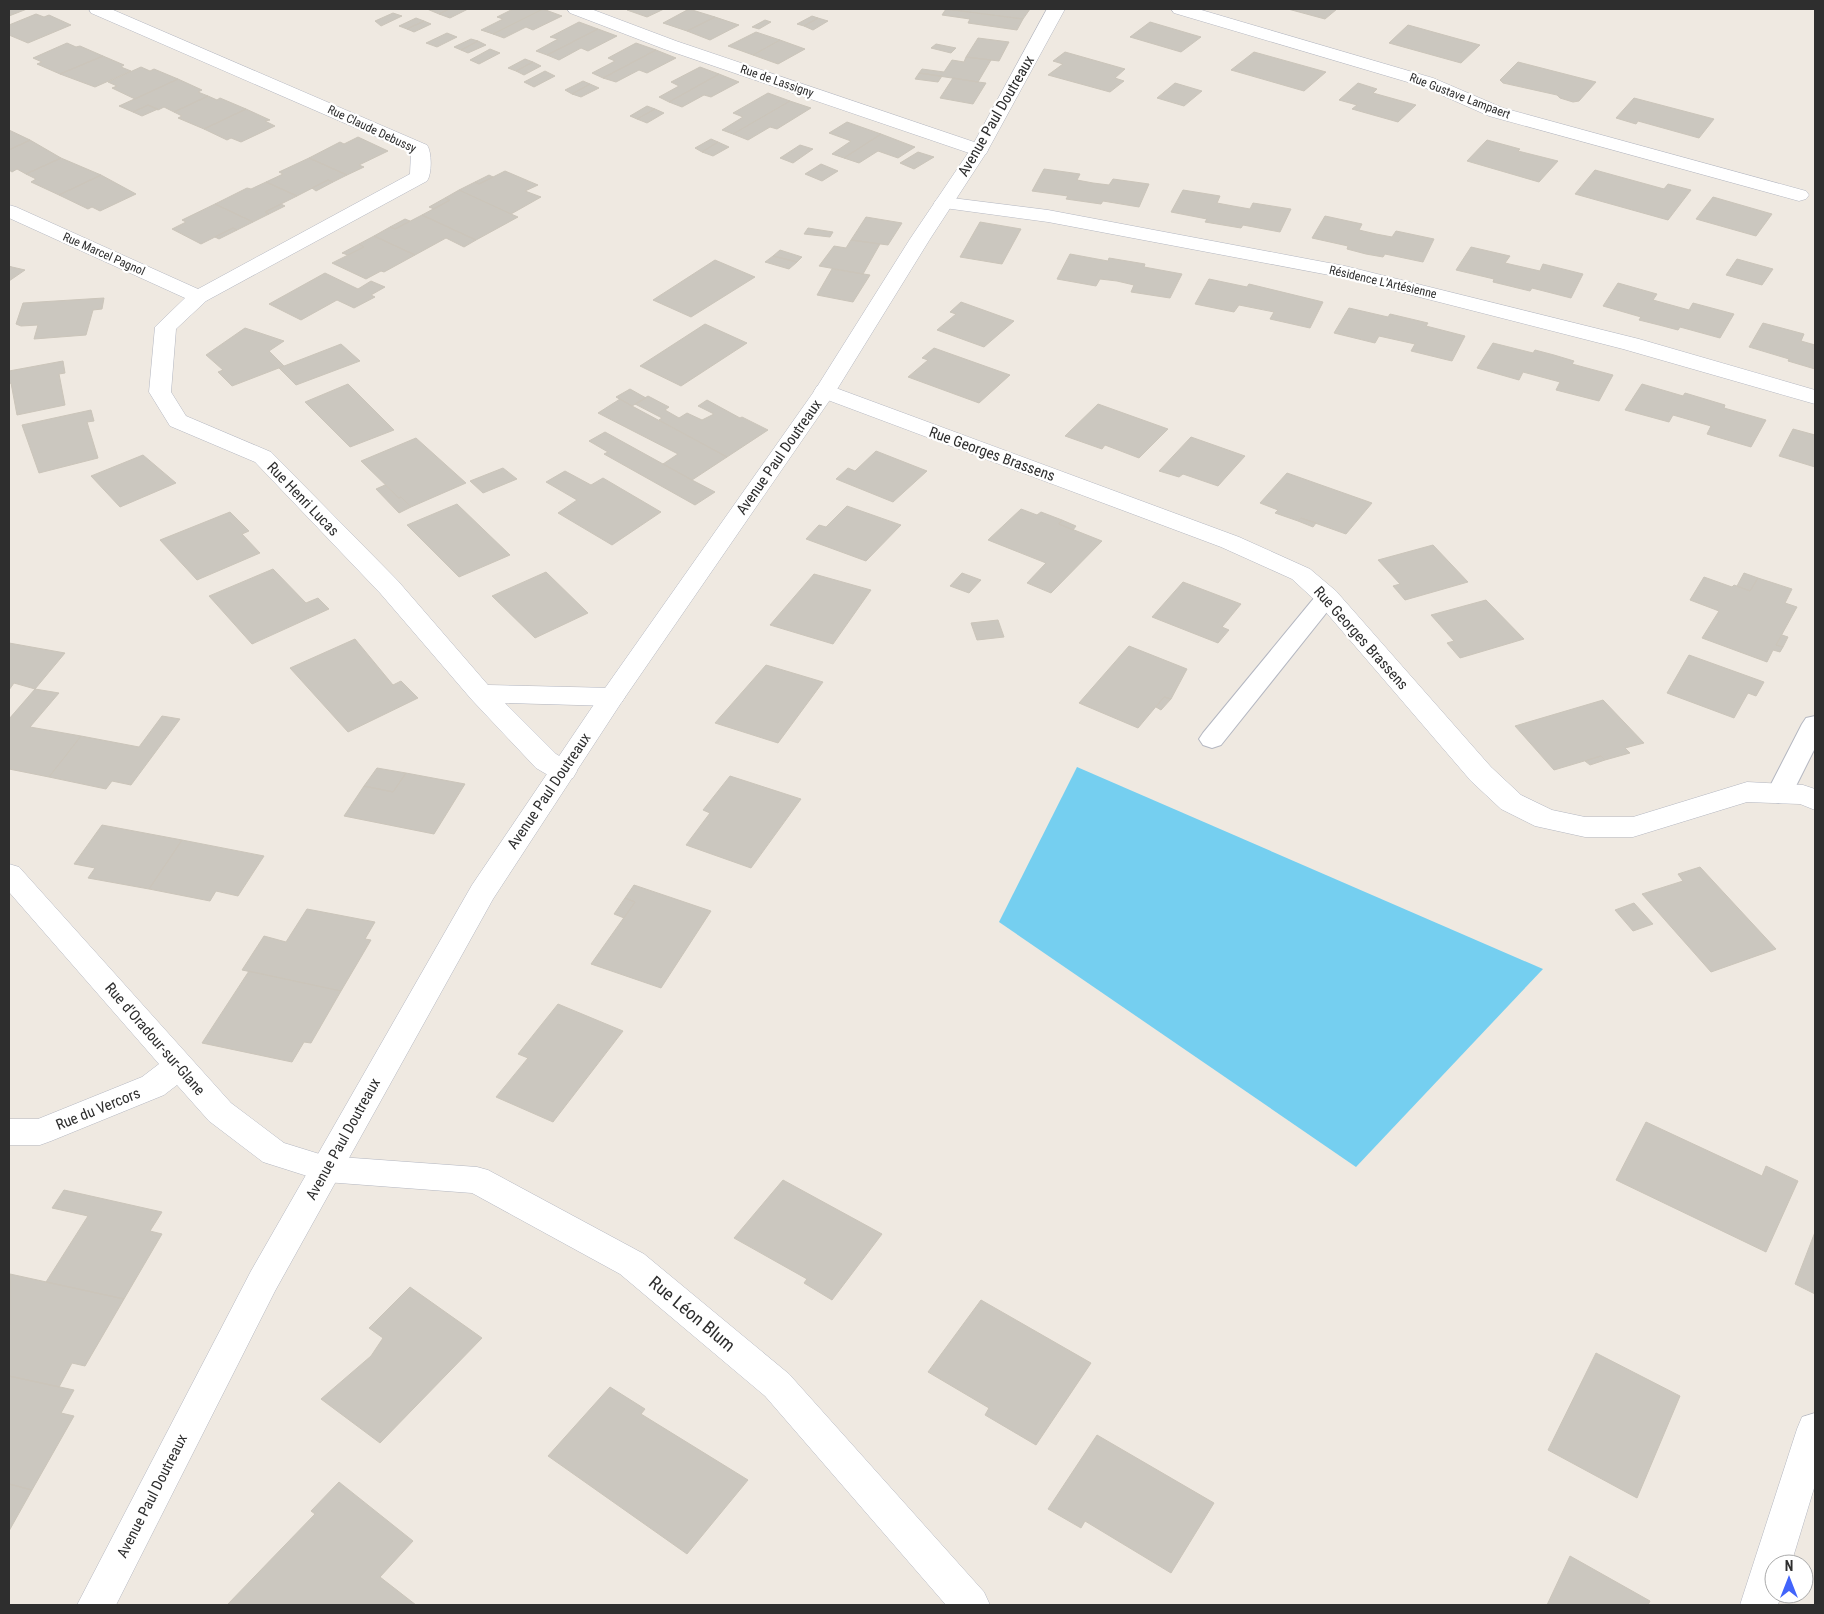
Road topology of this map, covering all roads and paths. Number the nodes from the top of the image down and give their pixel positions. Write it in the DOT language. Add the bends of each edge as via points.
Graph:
graph roads {
  1 [pos="97,9"];
  2 [pos="576,9"];
  3 [pos="1056,9"];
  4 [pos="1180,9"];
  5 [pos="979,150"];
  6 [pos="1799,194"];
  7 [pos="944,203"];
  8 [pos="9,211"];
  9 [pos="199,297"];
  10 [pos="825,391"];
  11 [pos="1815,397"];
  12 [pos="1328,597"];
  13 [pos="481,694"];
  14 [pos="612,696"];
  15 [pos="1815,724"];
  16 [pos="1212,739"];
  17 [pos="563,771"];
  18 [pos="1779,794"];
  19 [pos="1815,800"];
  20 [pos="9,874"];
  21 [pos="180,1065"];
  22 [pos="9,1132"];
  23 [pos="326,1169"];
  24 [pos="1815,1429"];
  25 [pos="96,1605"];
  26 [pos="971,1605"];
  27 [pos="1759,1605"];
  1 -- 9 [label="street, Rue Claude Debussy" via="420,149 420,176"];
  2 -- 5 [label="street, Rue de Lassigny" via="670,45"];
  3 -- 5 [label="street, Avenue Paul Doutreaux"];
  4 -- 6 [label="street, Rue Gustave Lampaert" via="1427,82 1496,112"];
  5 -- 7 [label="street, Avenue Paul Doutreaux"];
  7 -- 10 [label="street, Avenue Paul Doutreaux"];
  7 -- 11 [label="street, Résidence L'Artésienne" via="1048,216 1345,272 1631,344"];
  8 -- 9 [label="street, Rue Marcel Pagnol"];
  9 -- 13 [label="street, Rue Henri Lucas" via="166,327 160,392 178,421 262,457 389,587"];
  10 -- 12 [label="street, Rue Georges Brassens" via="1230,542 1301,574"];
  10 -- 14 [label="street, Avenue Paul Doutreaux"];
  12 -- 16 [label="lane"];
  12 -- 18 [label="street, Rue Georges Brassens" via="1482,774 1511,802 1545,819 1585,827 1633,827 1746,792"];
  13 -- 14 [label="street"];
  13 -- 17 [label="street, Rue Henri Lucas" via="546,761"];
  14 -- 17 [label="street, Avenue Paul Doutreaux"];
  15 -- 18 [label="lane"];
  17 -- 23 [label="street, Avenue Paul Doutreaux" via="482,892"];
  18 -- 19 [label="street, Rue Georges Brassens" via="1803,795"];
  20 -- 21 [label="street, Rue d'Oradour-sur-Glane"];
  21 -- 22 [label="street, Rue du Vercors" via="153,1086 40,1132"];
  21 -- 23 [label="street, Rue d'Oradour-sur-Glane" via="220,1112 274,1152"];
  23 -- 25 [label="street, Avenue Paul Doutreaux" via="259,1290"];
  23 -- 26 [label="street, Rue Léon Blum" via="477,1180 632,1264 777,1386"];
  24 -- 27 [label="street"];
}
